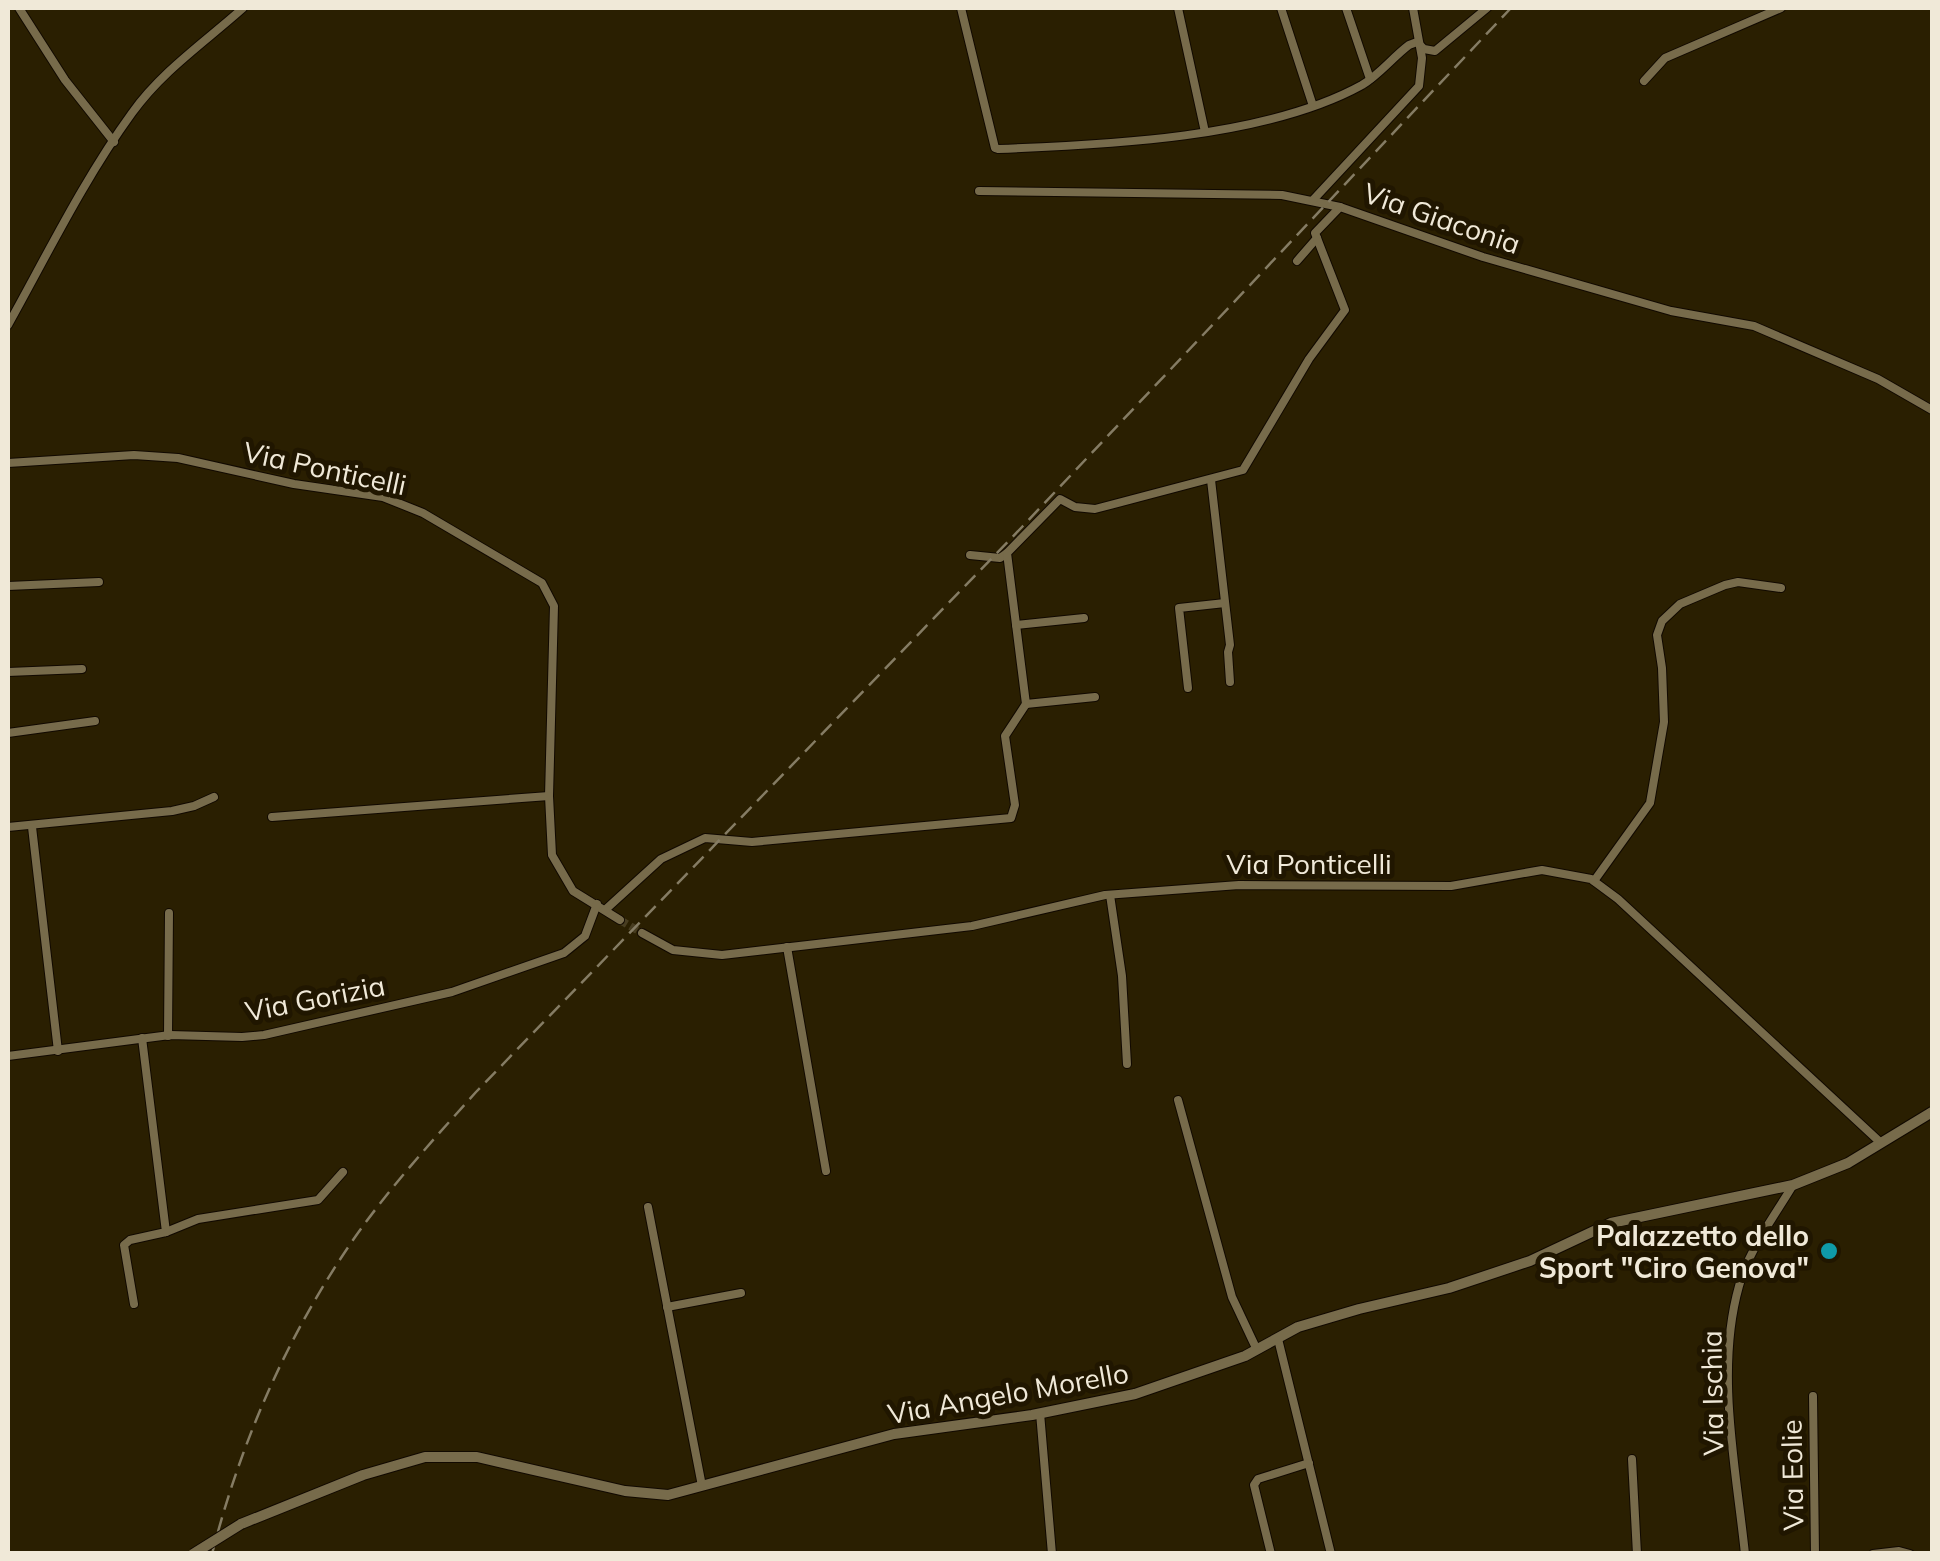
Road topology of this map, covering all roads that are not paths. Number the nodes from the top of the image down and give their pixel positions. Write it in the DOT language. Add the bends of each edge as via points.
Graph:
graph roads {
  1 [pos="19,8"];
  2 [pos="243,8"];
  3 [pos="960,8"];
  4 [pos="1178,8"];
  5 [pos="1281,8"];
  6 [pos="1346,8"];
  7 [pos="1413,8"];
  8 [pos="1487,8"];
  9 [pos="1782,8"];
  10 [pos="1417,42"];
  11 [pos="1370,79"];
  12 [pos="1644,81"];
  13 [pos="1314,106"];
  14 [pos="1205,132"];
  15 [pos="114,142"];
  16 [pos="979,191"];
  17 [pos="1313,200"];
  18 [pos="1340,207"];
  19 [pos="1317,238"];
  20 [pos="1296,261"];
  21 [pos="8,326"];
  22 [pos="1932,410"];
  23 [pos="8,462"];
  24 [pos="1211,480"];
  25 [pos="1007,553"];
  26 [pos="970,555"];
  27 [pos="99,582"];
  28 [pos="8,586"];
  29 [pos="1781,588"];
  30 [pos="1225,603"];
  31 [pos="1084,618"];
  32 [pos="1016,625"];
  33 [pos="82,669"];
  34 [pos="8,672"];
  35 [pos="1230,682"];
  36 [pos="1188,688"];
  37 [pos="1095,697"];
  38 [pos="1026,704"];
  39 [pos="94,720"];
  40 [pos="8,732"];
  41 [pos="549,796"];
  42 [pos="214,797"];
  43 [pos="272,817"];
  44 [pos="8,827"];
  45 [pos="32,827"];
  46 [pos="1594,882"];
  47 [pos="1110,895"];
  48 [pos="601,907"];
  49 [pos="170,913"];
  50 [pos="620,920"];
  51 [pos="642,933"];
  52 [pos="788,947"];
  53 [pos="168,1036"];
  54 [pos="142,1038"];
  55 [pos="58,1051"];
  56 [pos="8,1056"];
  57 [pos="1127,1064"];
  58 [pos="1178,1100"];
  59 [pos="1932,1112"];
  60 [pos="1881,1144"];
  61 [pos="826,1171"];
  62 [pos="344,1172"];
  63 [pos="1793,1185"];
  64 [pos="648,1207"];
  65 [pos="166,1232"];
  66 [pos="740,1292"];
  67 [pos="134,1304"];
  68 [pos="667,1308"];
  69 [pos="1278,1338"];
  70 [pos="1257,1350"];
  71 [pos="1812,1396"];
  72 [pos="1040,1414"];
  73 [pos="1632,1459"];
  74 [pos="1309,1463"];
  75 [pos="702,1486"];
  76 [pos="192,1554"];
  77 [pos="1052,1554"];
  78 [pos="1271,1554"];
  79 [pos="1331,1554"];
  80 [pos="1637,1554"];
  81 [pos="1745,1554"];
  82 [pos="1816,1554"];
  83 [pos="1873,1554"];
  84 [pos="1910,1554"];
  1 -- 15 [label="street"];
  2 -- 15 [label="street" via="171,68"];
  3 -- 14 [label="street" via="995,148"];
  4 -- 14 [label="street"];
  5 -- 13 [label="street"];
  6 -- 11 [label="street"];
  7 -- 10 [label="street"];
  8 -- 10 [label="street" via="1436,50"];
  9 -- 12 [label="street" via="1666,58"];
  10 -- 11 [label="street"];
  10 -- 17 [label="street" via="1419,86"];
  11 -- 13 [label="street"];
  13 -- 14 [label="street"];
  15 -- 21 [label="street"];
  16 -- 17 [label="street"];
  17 -- 18 [label="street"];
  18 -- 19 [label="street, Via Giaconia"];
  18 -- 22 [label="street, Via Giaconia" via="1482,258 1671,311 1754,326"];
  19 -- 20 [label="street, Via Giaconia"];
  19 -- 24 [label="street" via="1346,310 1243,470"];
  23 -- 41 [label="street, Via Ponticelli" via="134,454 178,458 383,498 423,513 542,583 554,606"];
  24 -- 25 [label="street" via="1096,509 1060,498"];
  24 -- 30 [label="street"];
  25 -- 26 [label="street"];
  25 -- 32 [label="street"];
  27 -- 28 [label="street"];
  29 -- 46 [label="street" via="1725,585 1680,604 1662,621 1664,722 1650,803"];
  30 -- 35 [label="street"];
  30 -- 36 [label="street" via="1180,608"];
  31 -- 32 [label="street"];
  32 -- 38 [label="street"];
  33 -- 34 [label="street"];
  37 -- 38 [label="street"];
  38 -- 48 [label="street, Via Gorizia" via="1005,736 1016,805 1011,818 752,842 705,838 661,859"];
  39 -- 40 [label="street"];
  41 -- 43 [label="street"];
  41 -- 48 [label="street, Via Ponticelli" via="552,854 573,892"];
  42 -- 44 [label="street" via="172,811"];
  45 -- 55 [label="street"];
  46 -- 47 [label="street, Via Ponticelli" via="1542,870 1451,886 1239,884"];
  46 -- 60 [label="street, Via Ponticelli"];
  47 -- 52 [label="street, Via Ponticelli" via="972,926"];
  47 -- 57 [label="street"];
  48 -- 50 [label="street, Via Ponticelli"];
  48 -- 53 [label="street, Via Gorizia" via="586,936 564,953 452,992 264,1035"];
  49 -- 53 [label="street"];
  51 -- 52 [label="street, Via Ponticelli" via="673,950 722,955"];
  52 -- 61 [label="street"];
  53 -- 54 [label="street, Via Gorizia"];
  54 -- 55 [label="street, Via Gorizia"];
  54 -- 65 [label="street"];
  55 -- 56 [label="street, Via Gorizia"];
  58 -- 70 [label="street" via="1232,1297"];
  59 -- 60 [label="street, Via Angelo Morello"];
  60 -- 63 [label="street, Via Angelo Morello"];
  62 -- 65 [label="street" via="318,1200 198,1220"];
  63 -- 69 [label="street, Via Angelo Morello" via="1610,1223 1530,1261"];
  63 -- 81 [label="street, Via Ischia" via="1756,1245 1732,1319 1728,1363"];
  64 -- 68 [label="street"];
  65 -- 67 [label="street" via="124,1245"];
  66 -- 68 [label="street"];
  68 -- 75 [label="street"];
  69 -- 70 [label="street, Via Angelo Morello"];
  69 -- 74 [label="street"];
  70 -- 72 [label="street, Via Angelo Morello" via="1155,1389"];
  71 -- 82 [label="street, Via Eolie"];
  72 -- 75 [label="street, Via Angelo Morello" via="894,1434"];
  72 -- 77 [label="street"];
  73 -- 80 [label="street"];
  74 -- 78 [label="street" via="1254,1485"];
  74 -- 79 [label="street"];
  75 -- 76 [label="street, Via Angelo Morello, bridge" via="643,1494 477,1457 436,1455 396,1463 242,1524"];
  83 -- 84 [label="street"];
}
